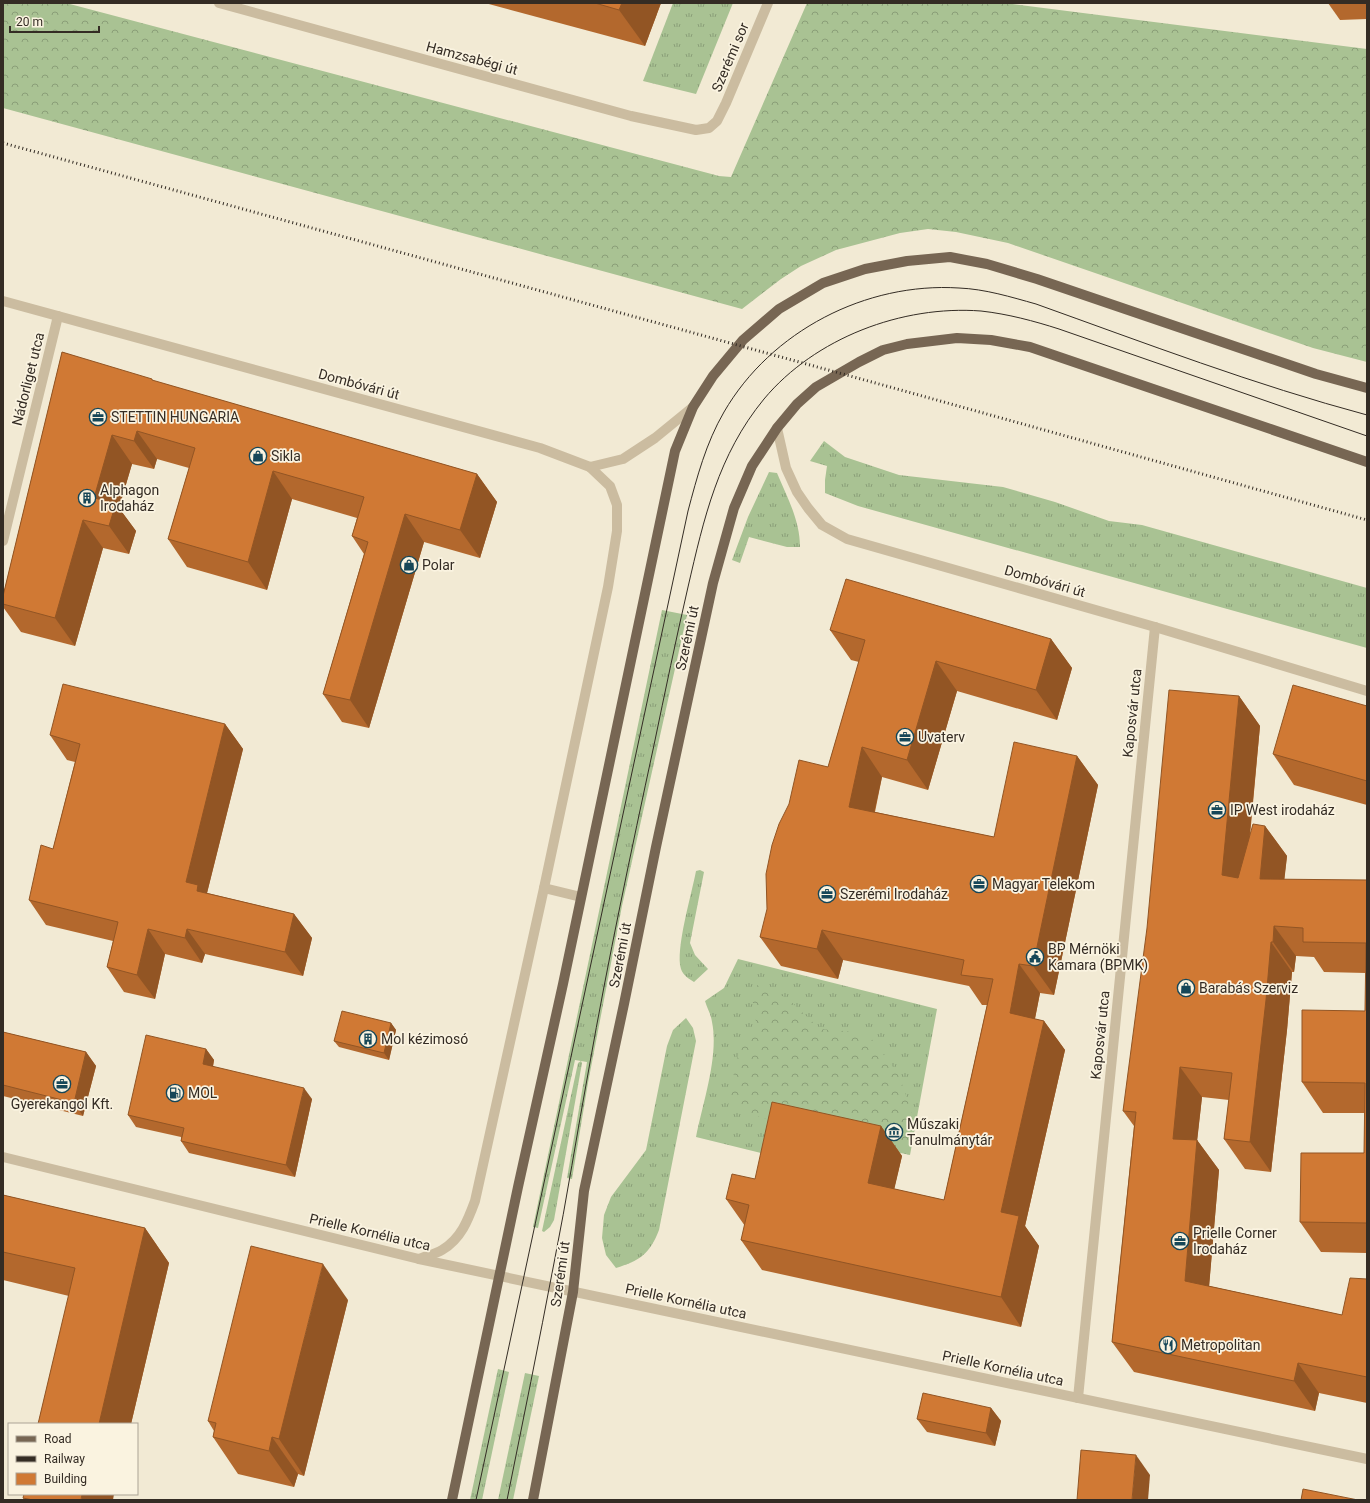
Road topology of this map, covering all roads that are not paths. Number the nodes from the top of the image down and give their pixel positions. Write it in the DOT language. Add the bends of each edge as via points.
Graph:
graph roads {
  1 [pos="219,3"];
  2 [pos="768,3"];
  3 [pos="717,121"];
  4 [pos="3,301"];
  5 [pos="58,316"];
  6 [pos="1367,388"];
  7 [pos="693,407"];
  8 [pos="777,428"];
  9 [pos="1367,462"];
  10 [pos="590,468"];
  11 [pos="3,541"];
  12 [pos="1155,627"];
  13 [pos="1367,690"];
  14 [pos="544,888"];
  15 [pos="581,897"];
  16 [pos="3,1157"];
  17 [pos="418,1259"];
  18 [pos="499,1276"];
  19 [pos="573,1292"];
  20 [pos="1078,1398"];
  21 [pos="1367,1459"];
  22 [pos="452,1500"];
  23 [pos="532,1500"];
  1 -- 3 [label="street, Hamzsabégi út" via="631,116 696,130 708,128"];
  2 -- 3 [label="street, Szerémi sor"];
  4 -- 5 [label="street, Dombóvári út"];
  5 -- 10 [label="street, Dombóvári út" via="540,448"];
  5 -- 11 [label="street, Nádorliget utca"];
  6 -- 7 [label="main road" via="1309,372 1037,279 988,264 950,257 908,260 865,269 823,283 778,309 743,340 713,376"];
  7 -- 10 [label="street" via="655,438 623,459"];
  7 -- 15 [label="main road" via="675,451"];
  8 -- 9 [label="main road, Szerémi út" via="797,404 816,387 859,362 883,350 957,338 990,340 1037,350"];
  8 -- 12 [label="street, Dombóvári út" via="786,468 801,497 822,525 847,539"];
  8 -- 19 [label="main road, Szerémi út" via="752,466 734,508 713,583 584,1190"];
  10 -- 14 [label="street" via="610,486 617,505 617,531 608,588"];
  12 -- 13 [label="street, Dombóvári út"];
  12 -- 20 [label="street, Kaposvár utca"];
  14 -- 15 [label="street"];
  14 -- 17 [label="street" via="475,1201 459,1236 443,1250"];
  15 -- 18 [label="main road"];
  16 -- 17 [label="street, Prielle Kornélia utca"];
  17 -- 18 [label="street, Prielle Kornélia utca"];
  18 -- 19 [label="street, Prielle Kornélia utca"];
  18 -- 22 [label="main road"];
  19 -- 20 [label="street, Prielle Kornélia utca"];
  19 -- 23 [label="main road, Szerémi út"];
  20 -- 21 [label="street, Prielle Kornélia utca"];
}
